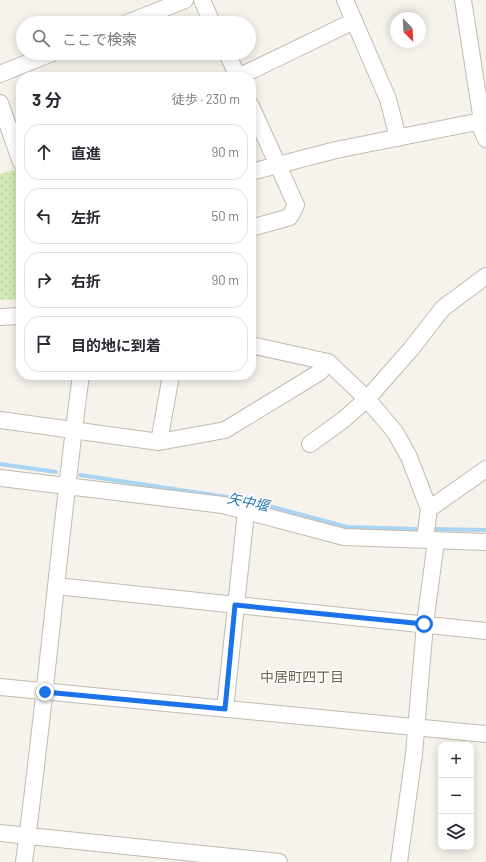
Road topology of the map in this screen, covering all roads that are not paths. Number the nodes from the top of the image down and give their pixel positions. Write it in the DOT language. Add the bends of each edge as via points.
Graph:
graph roads {
  1 [pos="184,0"];
  2 [pos="202,0"];
  3 [pos="345,0"];
  4 [pos="463,0"];
  5 [pos="144,16"];
  6 [pos="209,16"];
  7 [pos="354,21"];
  8 [pos="35,60"];
  9 [pos="230,60"];
  10 [pos="236,72"];
  11 [pos="248,72"];
  12 [pos="0,74"];
  13 [pos="0,103"];
  14 [pos="256,117"];
  15 [pos="482,121"];
  16 [pos="398,138"];
  17 [pos="486,139"];
  18 [pos="16,148"];
  19 [pos="277,165"];
  20 [pos="256,171"];
  21 [pos="256,227"];
  22 [pos="486,276"];
  23 [pos="16,316"];
  24 [pos="0,317"];
  25 [pos="256,346"];
  26 [pos="328,362"];
  27 [pos="80,380"];
  28 [pos="170,380"];
  29 [pos="367,399"];
  30 [pos="0,420"];
  31 [pos="74,430"];
  32 [pos="159,442"];
  33 [pos="310,444"];
  34 [pos="486,469"];
  35 [pos="0,478"];
  36 [pos="66,487"];
  37 [pos="428,509"];
  38 [pos="246,512"];
  39 [pos="430,540"];
  40 [pos="486,542"];
  41 [pos="56,586"];
  42 [pos="235,605"];
  43 [pos="424,624"];
  44 [pos="486,631"];
  45 [pos="0,687"];
  46 [pos="45,692"];
  47 [pos="225,709"];
  48 [pos="417,727"];
  49 [pos="486,734"];
  50 [pos="0,833"];
  51 [pos="28,835"];
  52 [pos="24,862"];
  53 [pos="279,862"];
  54 [pos="399,862"];
  1 -- 5 [label="street"];
  2 -- 6 [label="street"];
  3 -- 7 [label="street"];
  4 -- 15 [label="street"];
  7 -- 11 [label="street"];
  7 -- 16 [label="street" via="388,99"];
  8 -- 12 [label="street"];
  9 -- 10 [label="street"];
  13 -- 18 [label="street"];
  14 -- 19 [label="street"];
  15 -- 16 [label="street"];
  15 -- 17 [label="street"];
  16 -- 19 [label="street"];
  19 -- 20 [label="street"];
  19 -- 21 [label="street" via="296,205 290,217"];
  22 -- 29 [label="street" via="443,308"];
  23 -- 24 [label="street"];
  25 -- 26 [label="street"];
  26 -- 29 [label="street"];
  26 -- 32 [label="street" via="320,372 225,430"];
  27 -- 31 [label="street"];
  28 -- 32 [label="street"];
  29 -- 33 [label="street"];
  29 -- 37 [label="street" via="395,432 409,457"];
  30 -- 31 [label="street"];
  31 -- 32 [label="street"];
  31 -- 36 [label="street"];
  34 -- 37 [label="street"];
  35 -- 36 [label="street"];
  36 -- 38 [label="street" via="223,505"];
  36 -- 41 [label="street"];
  37 -- 39 [label="street"];
  38 -- 39 [label="street" via="344,537"];
  38 -- 42 [label="street"];
  39 -- 40 [label="street"];
  39 -- 43 [label="street"];
  41 -- 42 [label="street"];
  41 -- 46 [label="street"];
  42 -- 43 [label="street"];
  42 -- 47 [label="street"];
  43 -- 44 [label="street"];
  43 -- 48 [label="street"];
  45 -- 46 [label="street"];
  46 -- 47 [label="street"];
  46 -- 51 [label="street"];
  47 -- 48 [label="street"];
  48 -- 49 [label="street"];
  48 -- 54 [label="street"];
  50 -- 51 [label="street"];
  51 -- 52 [label="street"];
  51 -- 53 [label="street"];
}
